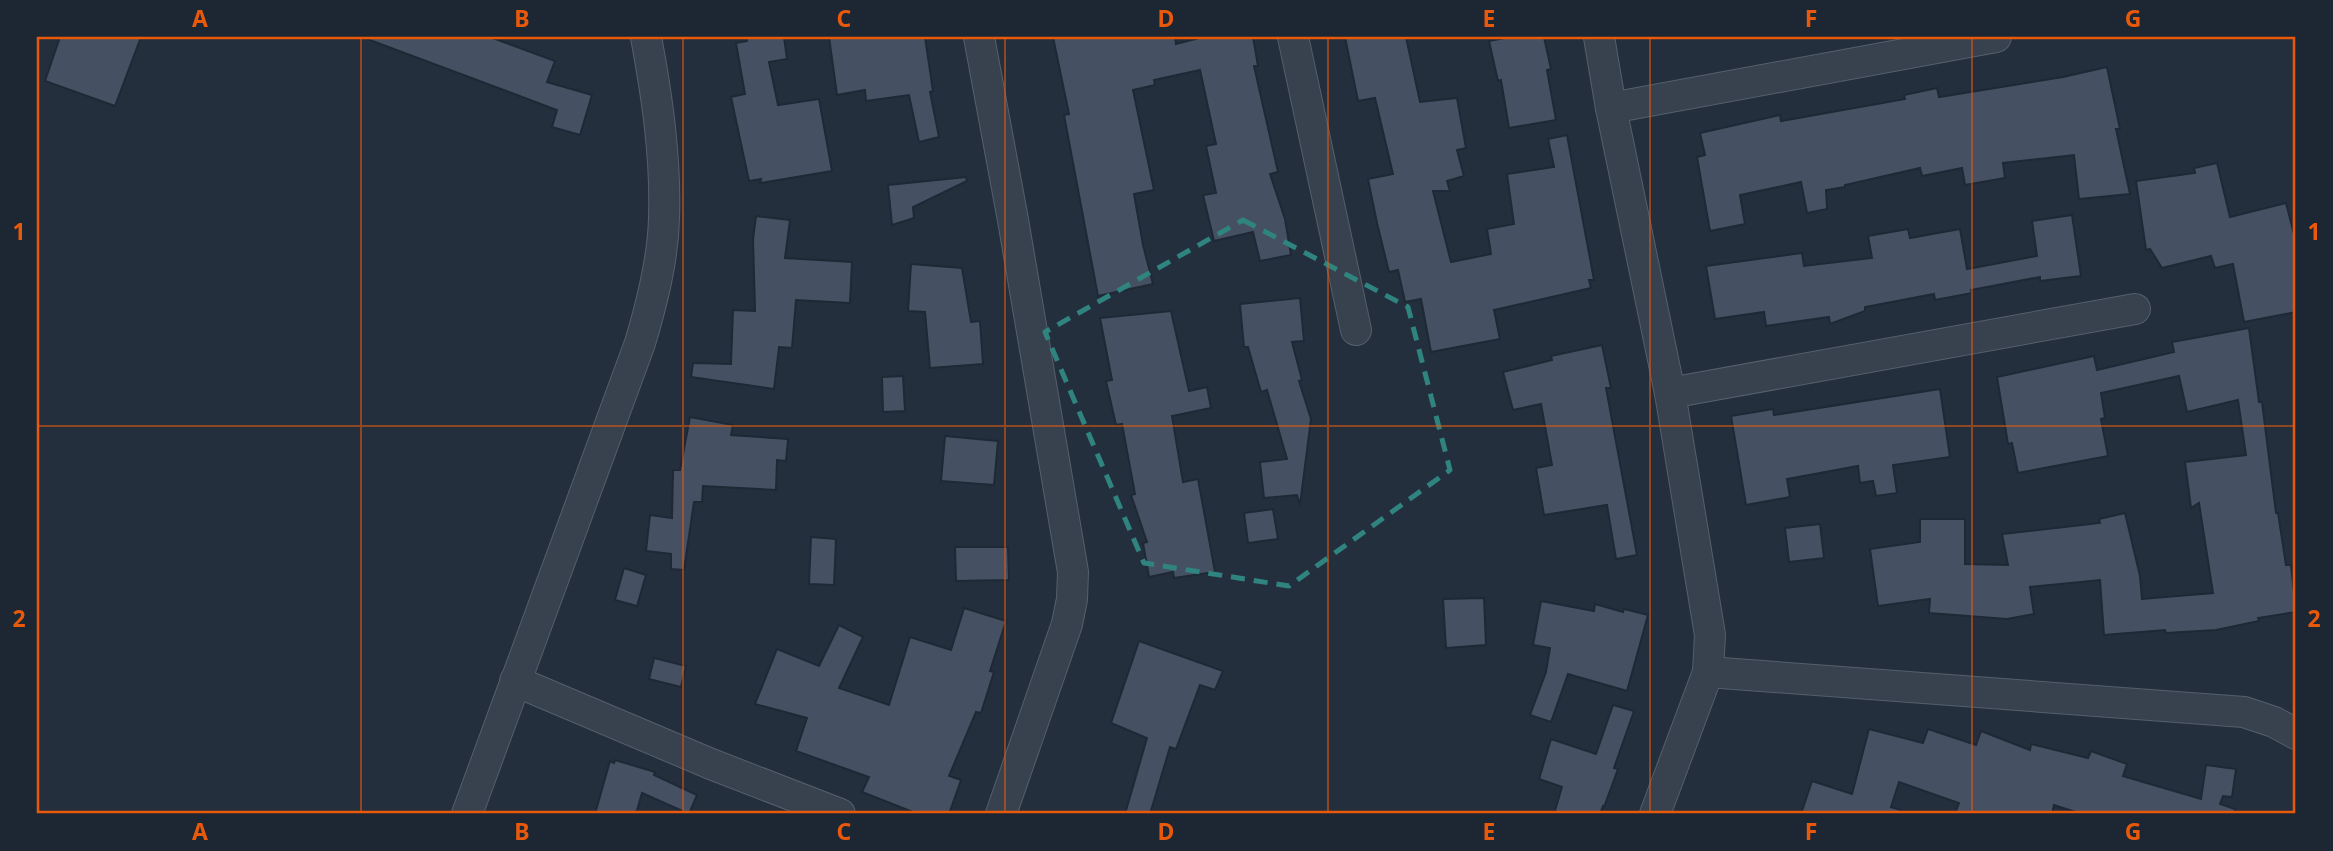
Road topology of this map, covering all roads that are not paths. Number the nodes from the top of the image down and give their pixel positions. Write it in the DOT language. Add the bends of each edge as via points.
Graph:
graph roads {
  1 [pos="646,37"];
  2 [pos="979,37"];
  3 [pos="1293,37"];
  4 [pos="1599,37"];
  5 [pos="1996,37"];
  6 [pos="1611,108"];
  7 [pos="2135,309"];
  8 [pos="1356,330"];
  9 [pos="1670,393"];
  10 [pos="1708,672"];
  11 [pos="515,681"];
  12 [pos="2296,734"];
  13 [pos="467,814"];
  14 [pos="840,814"];
  15 [pos="1001,814"];
  16 [pos="1655,814"];
  1 -- 11 [label="street" via="663,151 664,219 652,302"];
  2 -- 15 [label="street" via="1073,572 1067,624"];
  3 -- 8 [label="street"];
  4 -- 6 [label="street"];
  5 -- 6 [label="street"];
  6 -- 9 [label="street"];
  7 -- 9 [label="street"];
  9 -- 10 [label="street" via="1710,635"];
  10 -- 12 [label="street" via="2244,712"];
  10 -- 16 [label="street"];
  11 -- 13 [label="street"];
  11 -- 14 [label="street"];
}
